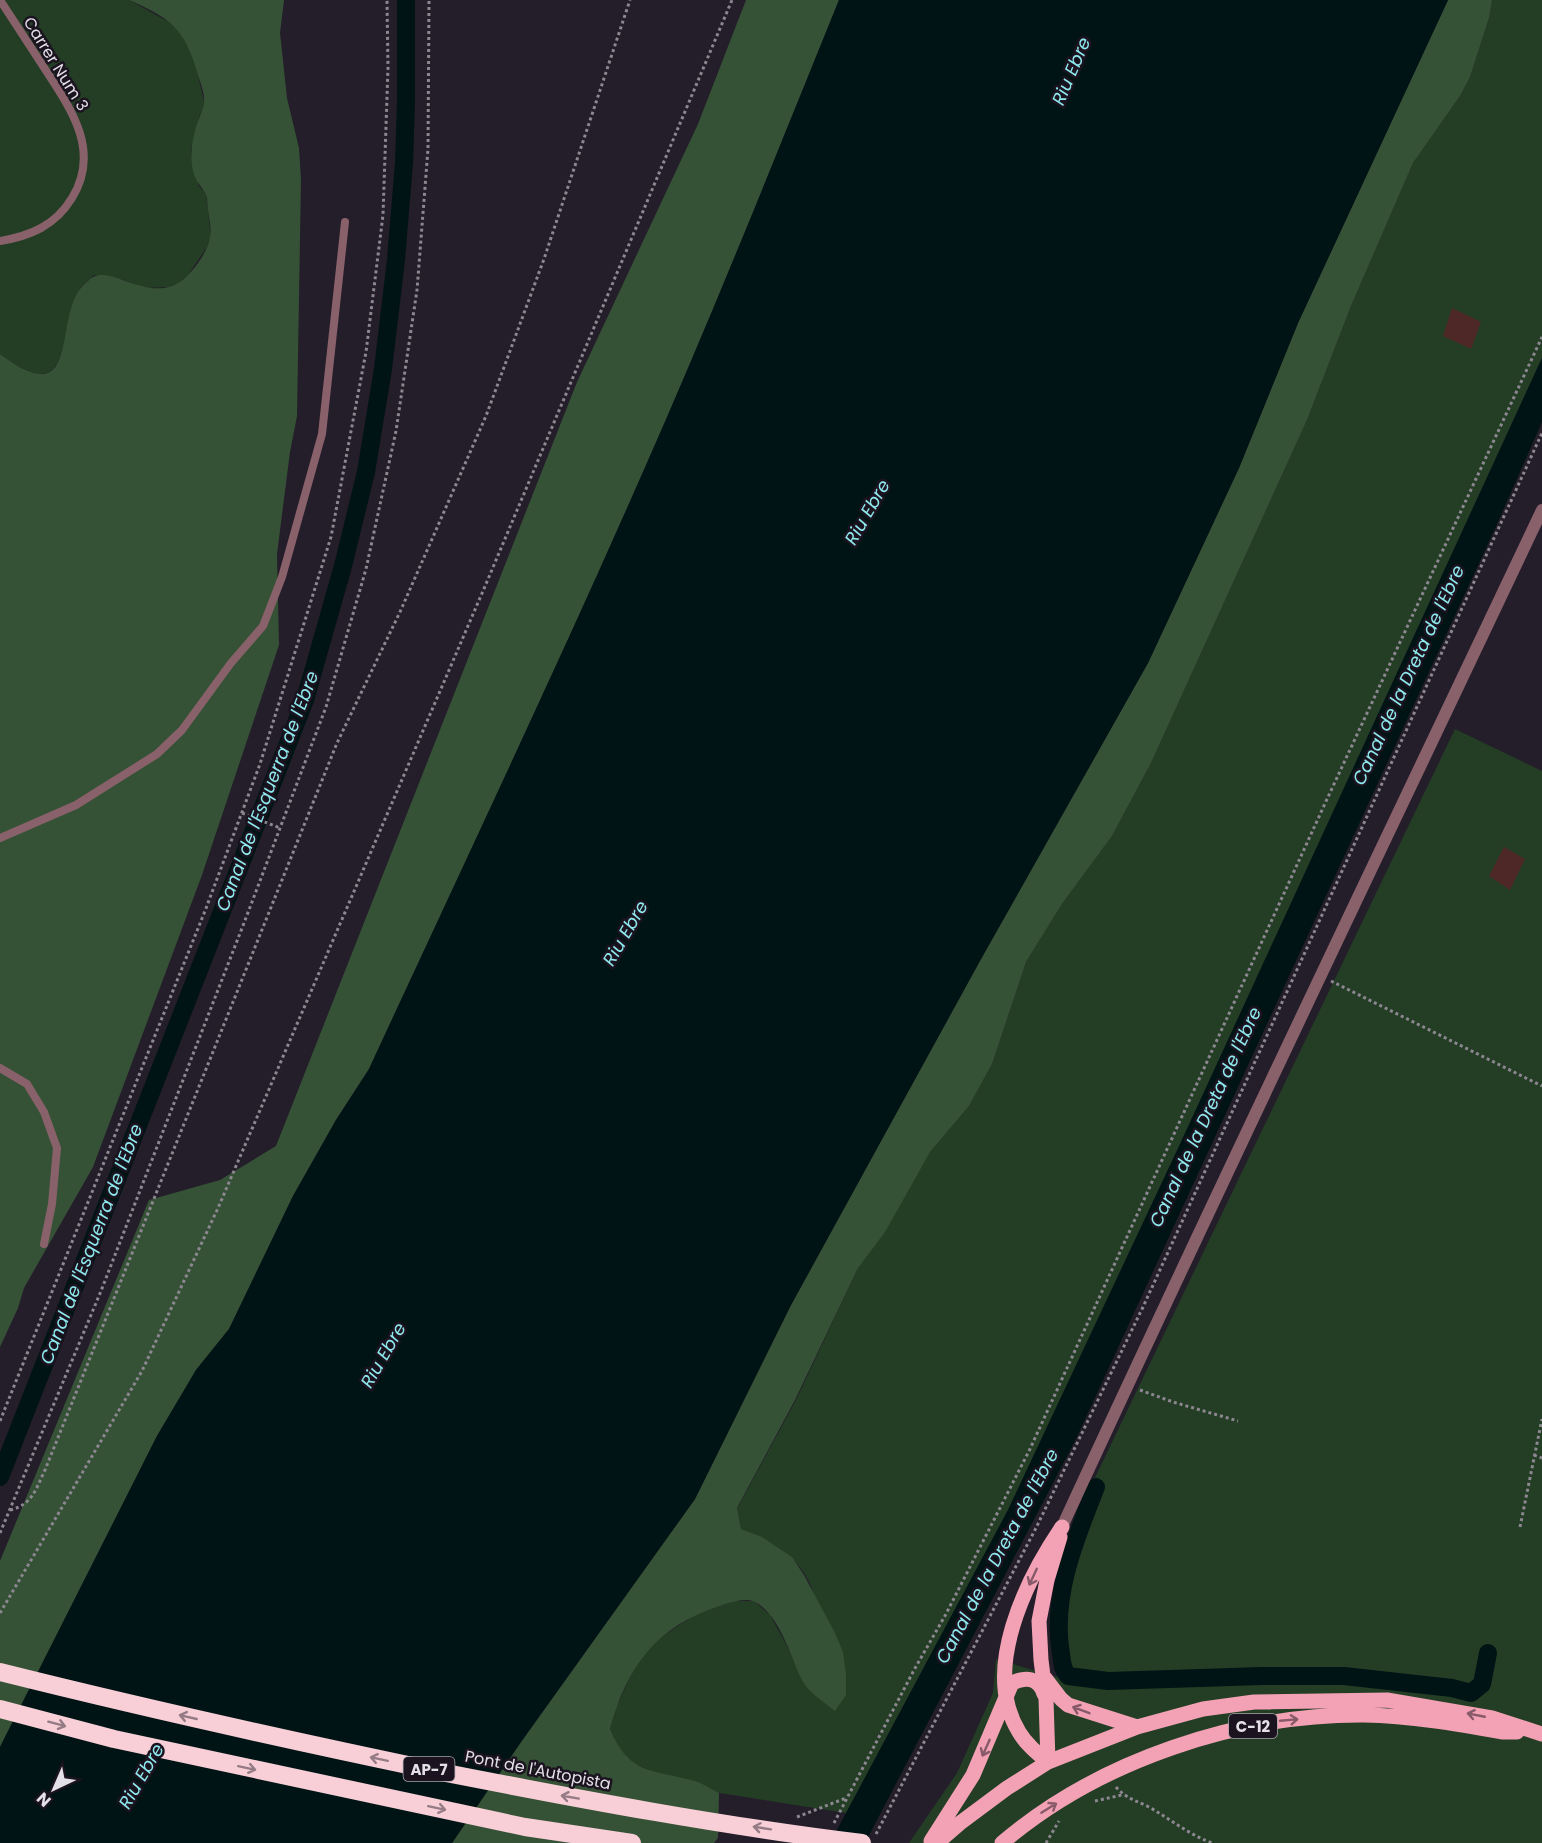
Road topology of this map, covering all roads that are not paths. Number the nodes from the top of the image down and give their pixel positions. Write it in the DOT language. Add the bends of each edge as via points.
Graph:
graph roads {
  1 [pos="0,0"];
  2 [pos="345,222"];
  3 [pos="0,241"];
  4 [pos="1542,510"];
  5 [pos="0,838"];
  6 [pos="0,1068"];
  7 [pos="44,1244"];
  8 [pos="1062,1527"];
  9 [pos="1041,1660"];
  10 [pos="0,1672"];
  11 [pos="1006,1693"];
  12 [pos="1046,1699"];
  13 [pos="1359,1701"];
  14 [pos="0,1709"];
  15 [pos="1389,1716"];
  16 [pos="1137,1727"];
  17 [pos="1537,1733"];
  18 [pos="1048,1762"];
  19 [pos="868,1840"];
  20 [pos="632,1843"];
  21 [pos="929,1843"];
  22 [pos="937,1843"];
  23 [pos="1002,1843"];
  1 -- 3 [label="lane, Carrer Num 3" via="71,109 84,153 77,189 53,221 36,232"];
  2 -- 5 [label="lane" via="322,434 282,577 263,626 183,730 157,754 76,806"];
  4 -- 8 [label="street" via="1319,975"];
  6 -- 7 [label="lane" via="27,1084 44,1112 57,1148"];
  8 -- 9 [label="main road" via="1039,1621"];
  8 -- 11 [label="main road, one-way" via="1046,1550 1017,1613 1006,1658"];
  9 -- 12 [label="main road"];
  16 -- 9 [label="main road, one-way" via="1068,1705 1046,1680"];
  19 -- 10 [label="highway, Pont de l'Autopista / AP-7, one-way, bridge" via="685,1817 538,1791 328,1748"];
  11 -- 12 [label="main road" via="1012,1683 1031,1679 1041,1687"];
  11 -- 18 [label="main road" via="1019,1734"];
  11 -- 21 [label="main road, one-way" via="973,1775"];
  12 -- 18 [label="main road"];
  13 -- 15 [label="main road, C-12"];
  13 -- 16 [label="main road, C-12" via="1254,1702 1203,1709"];
  17 -- 13 [label="main road, C-12, one-way" via="1492,1718 1422,1704"];
  14 -- 20 [label="highway, AP-7, one-way" via="114,1739 490,1819"];
  15 -- 17 [label="main road, C-12"];
  23 -- 15 [label="main road, C-12, one-way" via="1034,1818 1106,1776 1166,1750 1240,1728 1292,1719"];
  16 -- 18 [label="main road, C-12"];
  18 -- 22 [label="main road, C-12" via="1007,1788"];
}
